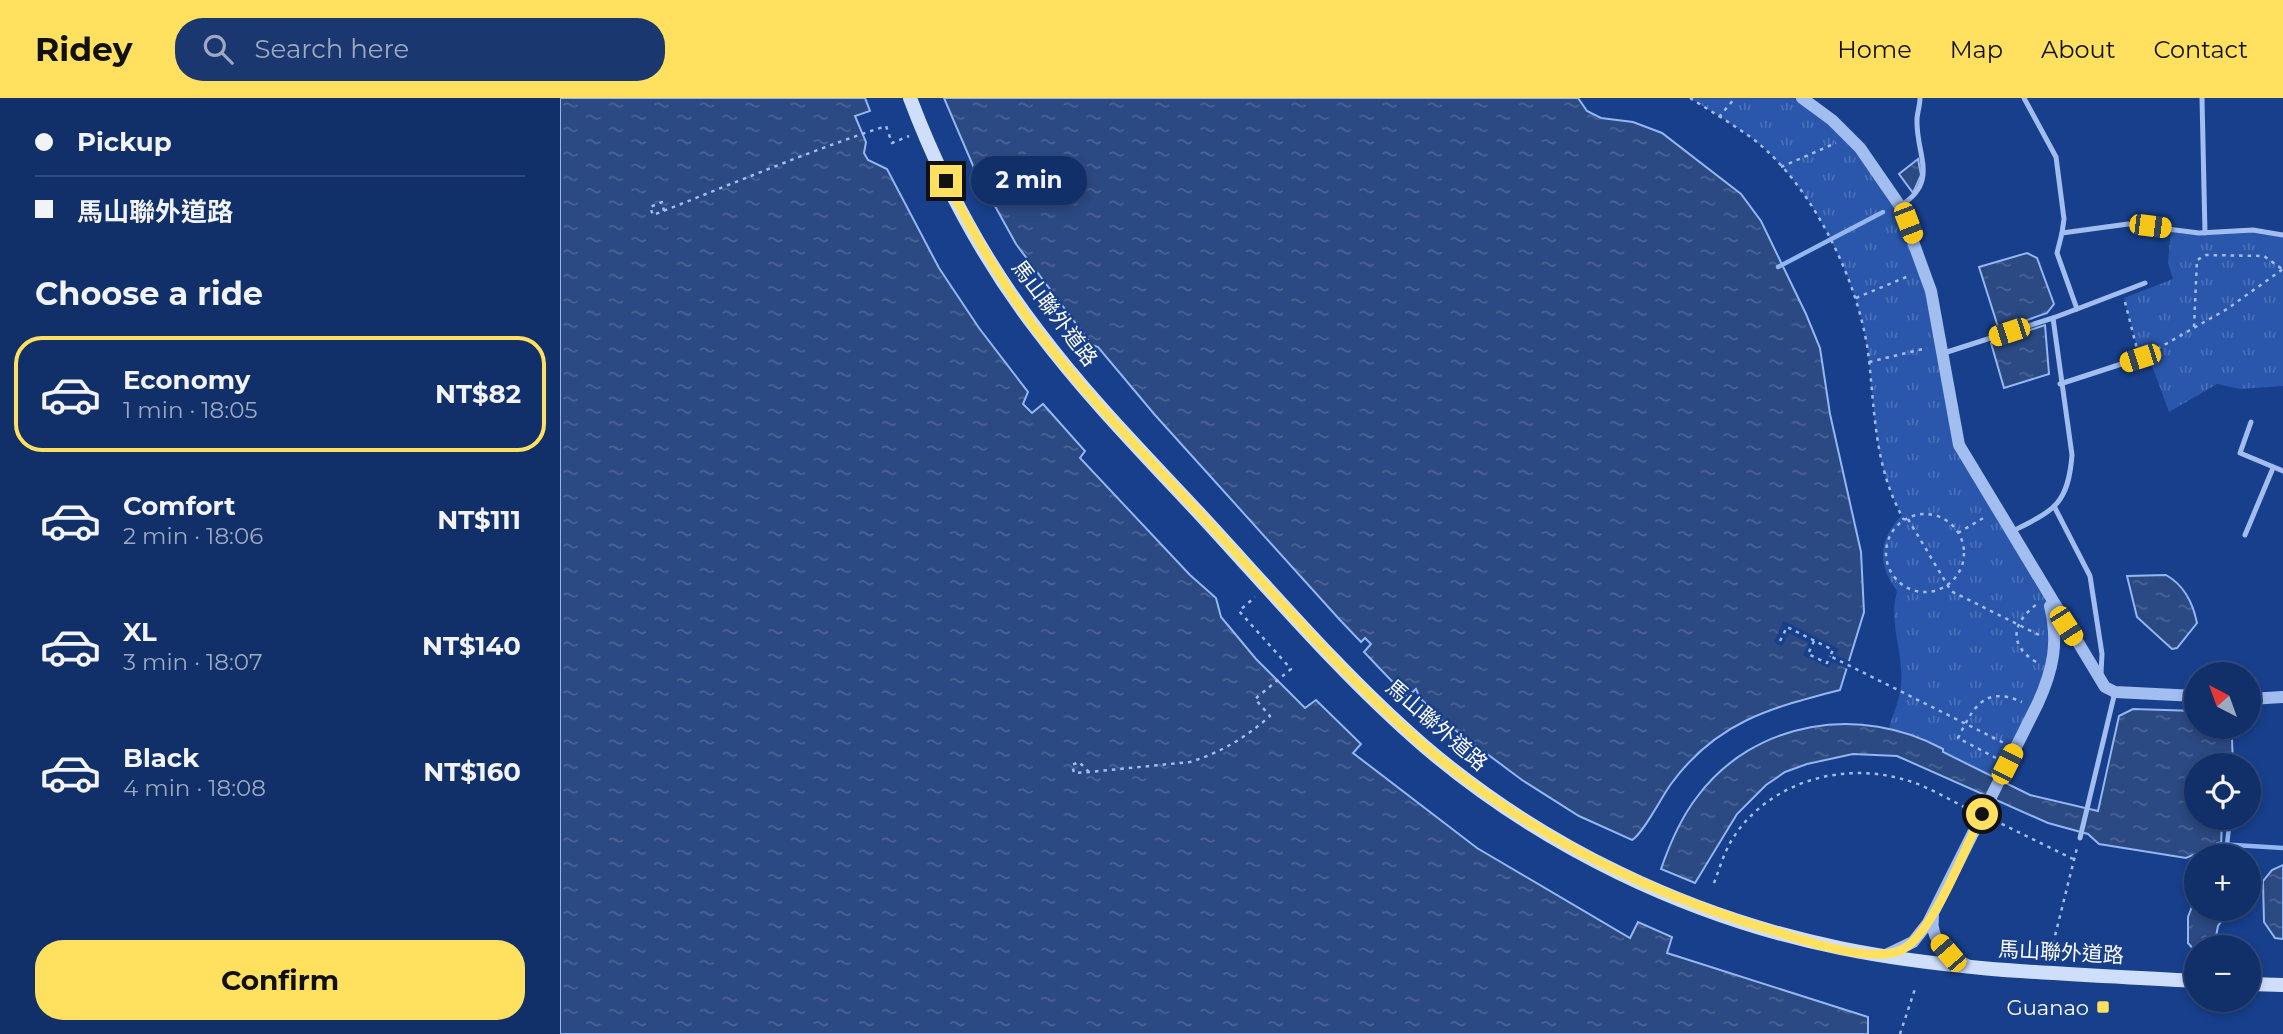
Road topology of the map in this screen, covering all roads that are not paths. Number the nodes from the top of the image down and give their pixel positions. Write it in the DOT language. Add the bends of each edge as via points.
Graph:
graph roads {
  1 [pos="910,98"];
  2 [pos="1802,98"];
  3 [pos="1920,98"];
  4 [pos="2024,98"];
  5 [pos="2202,98"];
  6 [pos="1900,206"];
  7 [pos="2062,233"];
  8 [pos="2205,233"];
  9 [pos="2283,235"];
  10 [pos="2145,283"];
  11 [pos="2077,309"];
  12 [pos="2053,318"];
  13 [pos="1944,353"];
  14 [pos="2140,358"];
  15 [pos="2060,384"];
  16 [pos="2251,422"];
  17 [pos="2273,468"];
  18 [pos="2283,471"];
  19 [pos="2055,508"];
  20 [pos="2010,532"];
  21 [pos="2245,535"];
  22 [pos="2043,599"];
  23 [pos="2100,679"];
  24 [pos="2115,692"];
  25 [pos="2184,695"];
  26 [pos="2283,697"];
  27 [pos="2261,698"];
  28 [pos="2080,838"];
  29 [pos="1938,904"];
  30 [pos="1922,933"];
  31 [pos="1883,956"];
  32 [pos="1934,962"];
  33 [pos="1969,966"];
  34 [pos="2184,980"];
  35 [pos="2261,984"];
  36 [pos="2283,985"];
  1 -- 31 [label="main road, 馬山聯外道路" via="967,221 1038,331 1242,560 1410,733 1519,816 1627,876 1723,916"];
  2 -- 6 [label="street" via="1860,148"];
  3 -- 6 [label="lane" via="1916,117 1922,183"];
  4 -- 7 [label="lane" via="2056,157"];
  5 -- 8 [label="lane"];
  6 -- 13 [label="street" via="1926,272"];
  7 -- 8 [label="lane" via="2128,224"];
  7 -- 11 [label="lane" via="2057,253"];
  8 -- 9 [label="lane" via="2253,230"];
  10 -- 11 [label="lane"];
  11 -- 12 [label="lane"];
  12 -- 13 [label="lane"];
  12 -- 15 [label="lane"];
  13 -- 20 [label="street" via="1959,445"];
  14 -- 15 [label="lane"];
  15 -- 19 [label="lane" via="2072,456 2065,494"];
  16 -- 17 [label="lane" via="2240,453"];
  17 -- 18 [label="lane"];
  17 -- 21 [label="lane"];
  19 -- 20 [label="lane"];
  19 -- 23 [label="lane" via="2090,576 2102,654"];
  20 -- 22 [label="street"];
  22 -- 23 [label="street"];
  22 -- 29 [label="street" via="2056,633 2045,687 1988,800 1977,813"];
  23 -- 24 [label="street" via="2107,690"];
  24 -- 25 [label="street"];
  24 -- 28 [label="lane"];
  26 -- 27 [label="street"];
  29 -- 30 [label="street"];
  29 -- 33 [label="street" via="1932,923 1938,942"];
  30 -- 31 [label="street" via="1903,950"];
  30 -- 32 [label="street" via="1916,950"];
  31 -- 32 [label="main road, 馬山聯外道路"];
  32 -- 33 [label="main road, 馬山聯外道路"];
  33 -- 34 [label="main road, 馬山聯外道路" via="2045,966"];
  35 -- 36 [label="main road"];
}
